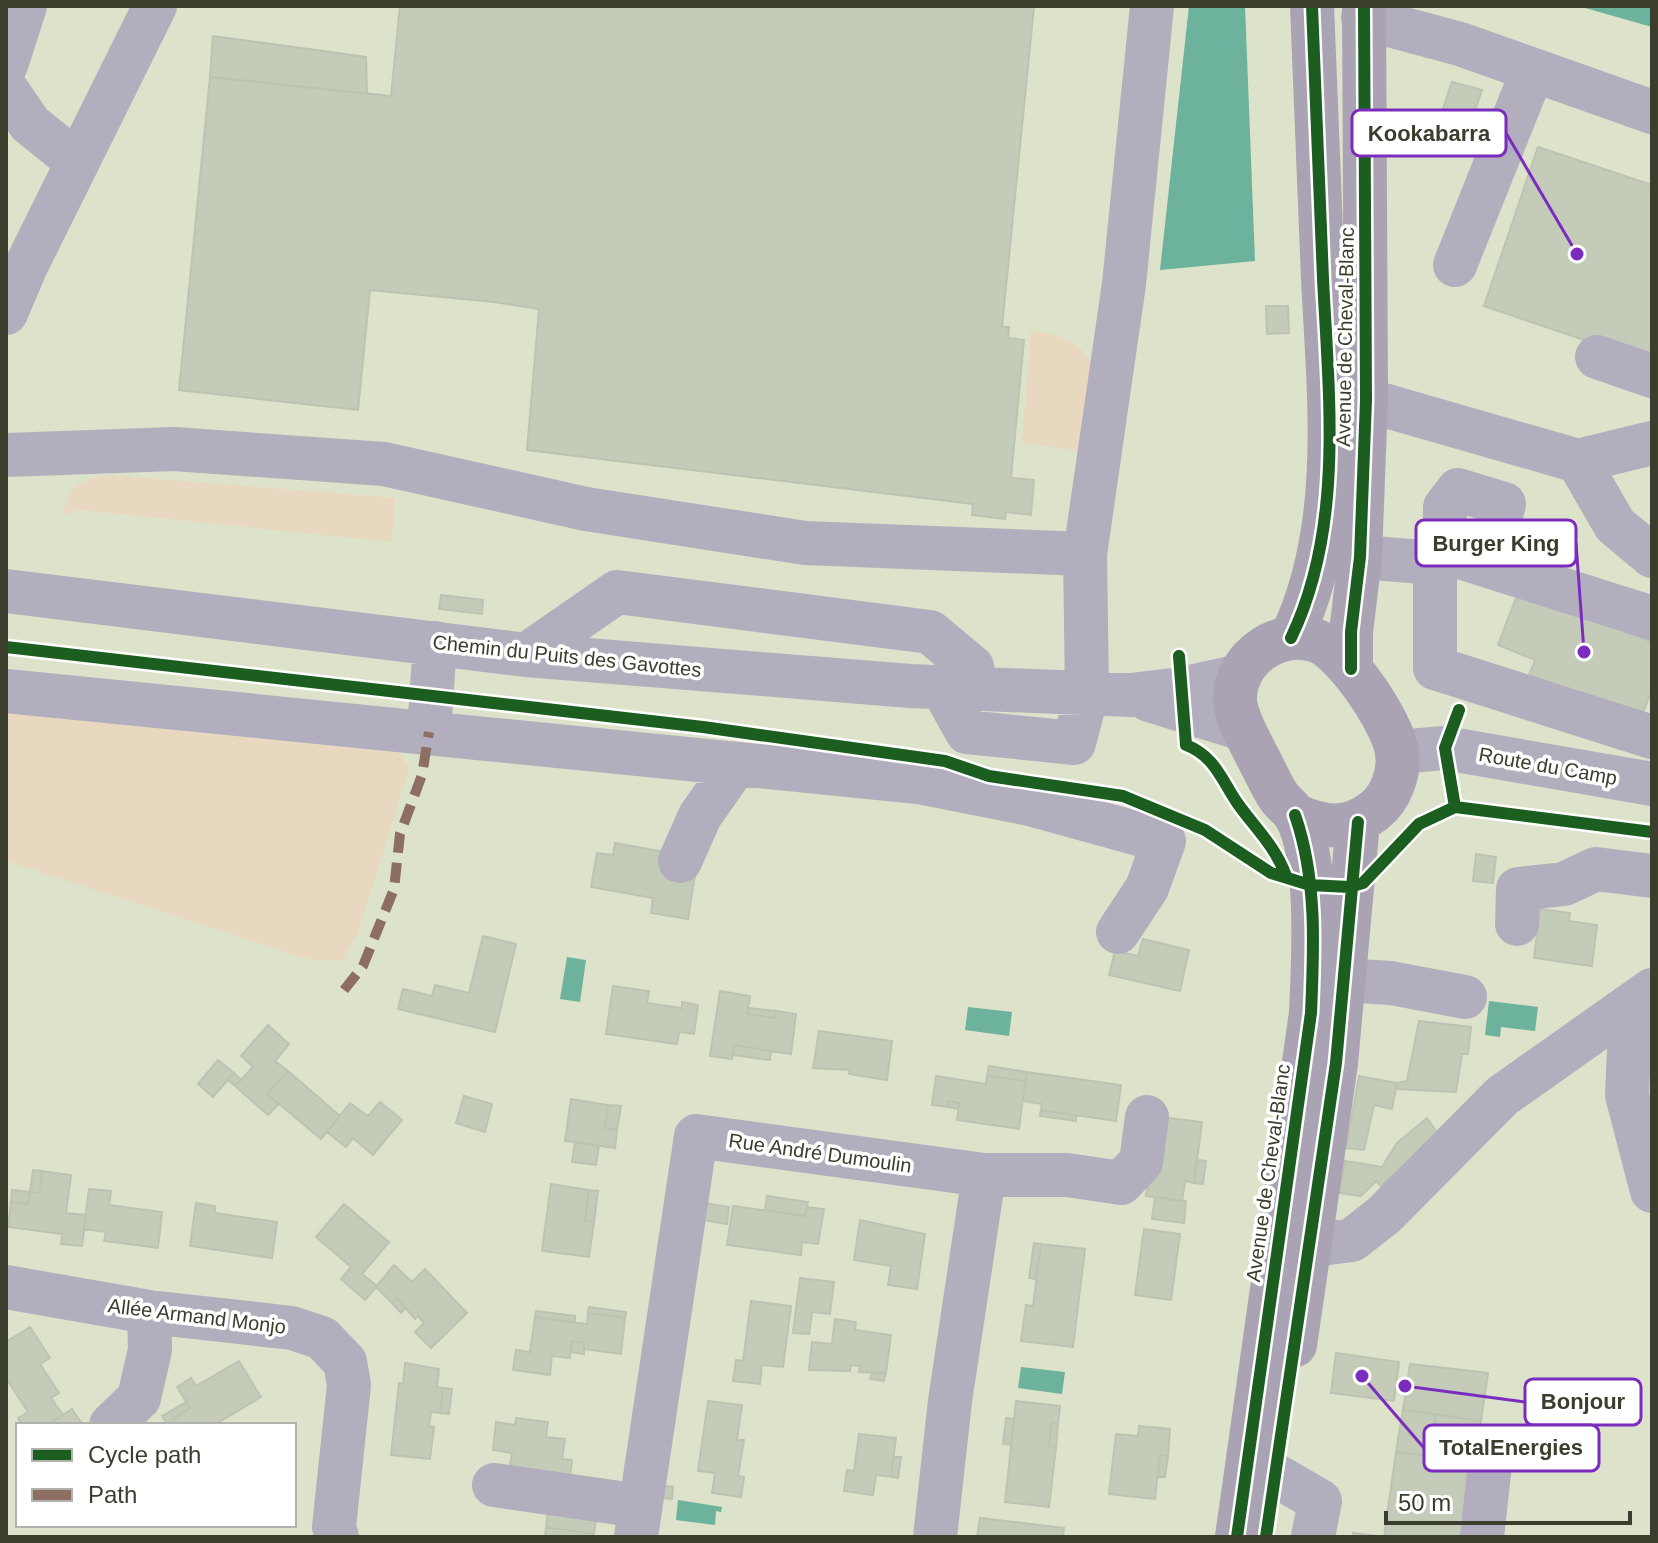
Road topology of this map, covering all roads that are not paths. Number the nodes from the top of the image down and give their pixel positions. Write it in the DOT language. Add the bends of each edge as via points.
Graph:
graph roads {
  1 [pos="155,6"];
  2 [pos="1152,6"];
  3 [pos="1312,6"];
  4 [pos="23,7"];
  5 [pos="1364,12"];
  6 [pos="6,65"];
  7 [pos="1533,70"];
  8 [pos="6,89"];
  9 [pos="1652,112"];
  10 [pos="77,162"];
  11 [pos="1455,265"];
  12 [pos="6,313"];
  13 [pos="1597,357"];
  14 [pos="1652,376"];
  15 [pos="1366,400"];
  16 [pos="1652,443"];
  17 [pos="6,455"];
  18 [pos="1578,461"];
  19 [pos="1085,554"];
  20 [pos="1652,556"];
  21 [pos="1360,557"];
  22 [pos="1439,557"];
  23 [pos="1488,566"];
  24 [pos="6,591"];
  25 [pos="1652,618"];
  26 [pos="1291,638"];
  27 [pos="435,643"];
  28 [pos="526,655"];
  29 [pos="1351,669"];
  30 [pos="1240,676"];
  31 [pos="960,688"];
  32 [pos="6,691"];
  33 [pos="1087,693"];
  34 [pos="1131,695"];
  35 [pos="1243,729"];
  36 [pos="429,732"];
  37 [pos="1652,737"];
  38 [pos="1397,752"];
  39 [pos="735,766"];
  40 [pos="1652,784"];
  41 [pos="1295,815"];
  42 [pos="1358,822"];
  43 [pos="680,861"];
  44 [pos="1652,876"];
  45 [pos="1517,924"];
  46 [pos="1118,932"];
  47 [pos="1342,980"];
  48 [pos="1465,997"];
  49 [pos="1641,997"];
  50 [pos="1147,1117"];
  51 [pos="984,1175"];
  52 [pos="1652,1191"];
  53 [pos="1295,1238"];
  54 [pos="6,1287"];
  55 [pos="149,1312"];
  56 [pos="113,1423"];
  57 [pos="1490,1464"];
  58 [pos="1275,1475"];
  59 [pos="494,1485"];
  60 [pos="638,1522"];
  61 [pos="337,1537"];
  62 [pos="935,1537"];
  63 [pos="1237,1537"];
  64 [pos="1266,1537"];
  65 [pos="1313,1537"];
  66 [pos="1482,1537"];
  1 -- 10 [label="street"];
  2 -- 19 [label="street" via="1124,284"];
  3 -- 26 [label="main road, Avenue de Cheval-Blanc" via="1327,367 1326,523 1313,585"];
  4 -- 6 [label="street"];
  5 -- 7 [label="street"];
  5 -- 15 [label="main road, Avenue de Cheval-Blanc"];
  7 -- 9 [label="street"];
  7 -- 11 [label="street"];
  8 -- 10 [label="street" via="30,124"];
  10 -- 12 [label="street"];
  13 -- 14 [label="street"];
  15 -- 18 [label="street"];
  15 -- 21 [label="main road, Avenue de Cheval-Blanc"];
  16 -- 18 [label="street"];
  17 -- 19 [label="street" via="174,449 384,464 586,509 805,543"];
  18 -- 20 [label="street" via="1615,525"];
  19 -- 33 [label="street"];
  21 -- 22 [label="street"];
  21 -- 29 [label="main road, Avenue de Cheval-Blanc"];
  22 -- 23 [label="street"];
  22 -- 23 [label="street" via="1445,507 1458,490 1504,504"];
  22 -- 37 [label="street" via="1435,668"];
  23 -- 25 [label="street"];
  24 -- 27 [label="street, Chemin du Puits des Gavottes"];
  26 -- 29 [label="main road" via="1317,641"];
  26 -- 30 [label="main road" via="1256,653"];
  27 -- 28 [label="street, Chemin du Puits des Gavottes"];
  27 -- 36 [label="street"];
  28 -- 31 [label="street, Chemin du Puits des Gavottes"];
  28 -- 31 [label="street" via="617,592 930,632 972,667"];
  29 -- 38 [label="main road" via="1389,729"];
  30 -- 34 [label="street, Chemin du Puits des Gavottes"];
  30 -- 35 [label="main road, Avenue de Cheval-Blanc" via="1235,699"];
  31 -- 33 [label="street, Chemin du Puits des Gavottes"];
  32 -- 36 [label="street"];
  33 -- 34 [label="street, Chemin du Puits des Gavottes"];
  34 -- 35 [label="street, Chemin du Puits des Gavottes"];
  35 -- 41 [label="main road, Avenue de Cheval-Blanc" via="1279,797"];
  36 -- 39 [label="street"];
  38 -- 40 [label="street, Route du Camp" via="1445,748"];
  38 -- 42 [label="main road" via="1396,778 1388,795"];
  39 -- 43 [label="street" via="700,816"];
  39 -- 46 [label="street" via="918,782 1030,804 1164,841 1147,888"];
  41 -- 42 [label="main road" via="1328,827"];
  41 -- 53 [label="main road, Avenue de Cheval-Blanc" via="1310,885 1313,968"];
  42 -- 47 [label="main road, Avenue de Cheval-Blanc"];
  44 -- 45 [label="street" via="1596,869 1564,884 1518,889"];
  47 -- 48 [label="street"];
  47 -- 53 [label="main road, Avenue de Cheval-Blanc" via="1336,1063"];
  49 -- 52 [label="street" via="1627,1095"];
  49 -- 53 [label="street" via="1502,1096 1384,1215 1352,1240"];
  50 -- 51 [label="street" via="1141,1162 1121,1183 1067,1175"];
  51 -- 60 [label="street, Rue André Dumoulin" via="696,1136"];
  51 -- 62 [label="street"];
  53 -- 58 [label="main road, Avenue de Cheval-Blanc"];
  53 -- 63 [label="main road, Avenue de Cheval-Blanc"];
  54 -- 55 [label="street, Allée Armand Monjo"];
  55 -- 56 [label="street" via="150,1350 139,1398"];
  55 -- 61 [label="street, Allée Armand Monjo" via="292,1328 322,1338 345,1362 349,1385"];
  57 -- 66 [label="street"];
  58 -- 64 [label="main road, Avenue de Cheval-Blanc"];
  58 -- 65 [label="street" via="1320,1501"];
  59 -- 60 [label="street"];
}
